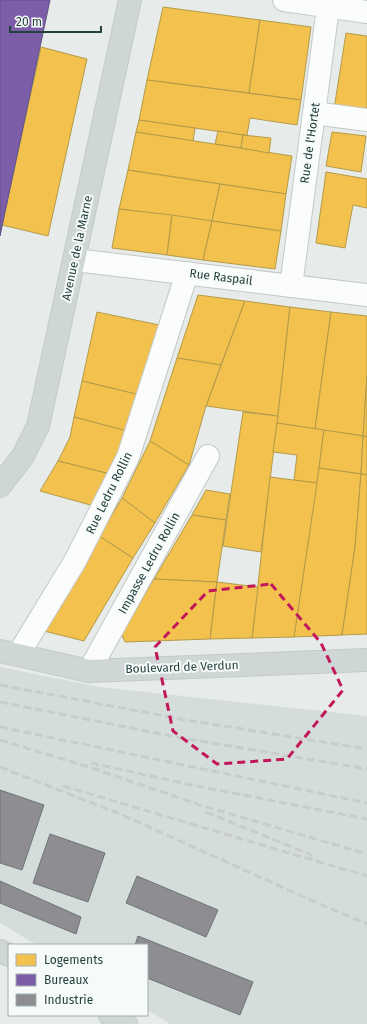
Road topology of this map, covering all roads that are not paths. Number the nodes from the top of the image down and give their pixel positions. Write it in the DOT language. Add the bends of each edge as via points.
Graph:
graph roads {
  1 [pos="130,0"];
  2 [pos="284,0"];
  3 [pos="329,3"];
  4 [pos="367,12"];
  5 [pos="314,113"];
  6 [pos="367,120"];
  7 [pos="75,260"];
  8 [pos="188,273"];
  9 [pos="291,286"];
  10 [pos="367,295"];
  11 [pos="208,456"];
  12 [pos="0,486"];
  13 [pos="9,653"];
  14 [pos="367,660"];
  15 [pos="89,671"];
  16 [pos="112,1016"];
  17 [pos="126,1024"];
  1 -- 7 [label="main road, Avenue de la Marne"];
  2 -- 3 [label="street"];
  3 -- 4 [label="street"];
  3 -- 5 [label="street, Rue de l'Hortet"];
  5 -- 6 [label="street"];
  5 -- 9 [label="street, Rue de l'Hortet"];
  7 -- 8 [label="street, Rue Raspail"];
  7 -- 12 [label="main road, Avenue de la Marne" via="38,426 23,456"];
  8 -- 9 [label="street, Rue Raspail"];
  8 -- 13 [label="street, Rue Ledru Rollin" via="128,457 75,561"];
  9 -- 10 [label="street, Rue Raspail"];
  11 -- 15 [label="street, Impasse Ledru Rollin"];
  13 -- 15 [label="main road, Boulevard de Verdun"];
  14 -- 15 [label="main road, Boulevard de Verdun"];
  16 -- 17 [label="main road"];
}
